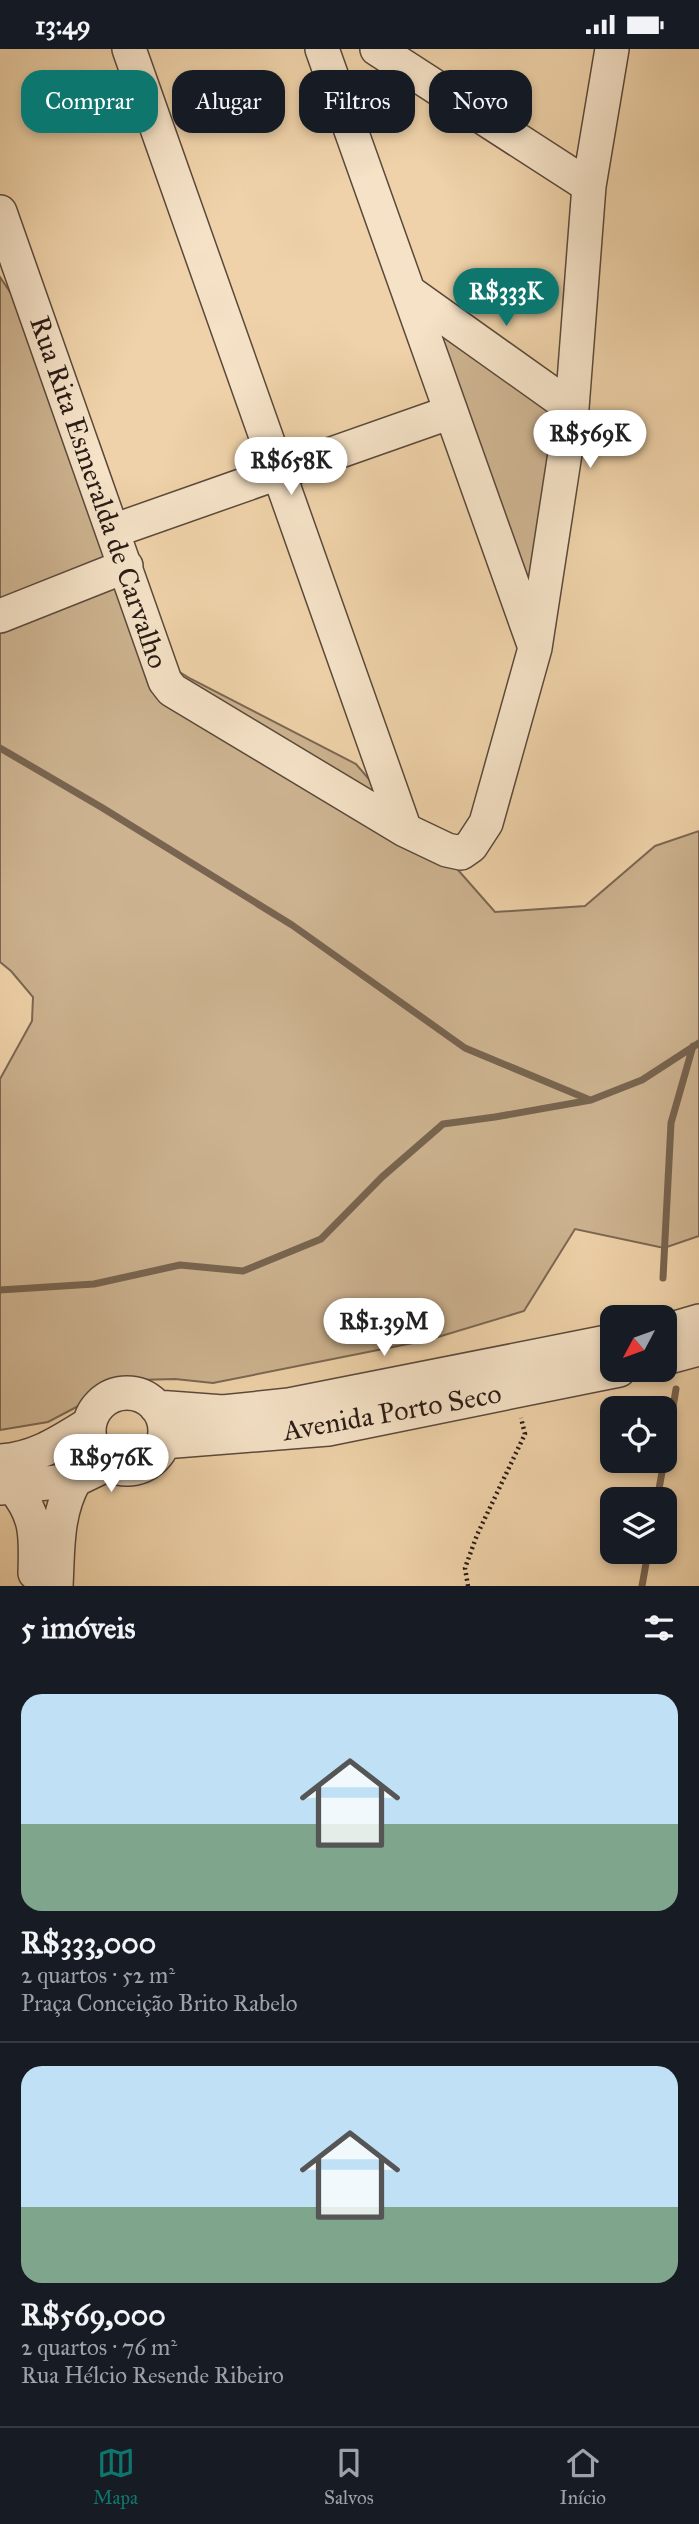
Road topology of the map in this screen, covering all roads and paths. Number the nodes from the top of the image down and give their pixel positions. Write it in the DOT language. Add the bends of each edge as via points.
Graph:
graph roads {
  1 [pos="129,49"];
  2 [pos="322,49"];
  3 [pos="377,49"];
  4 [pos="612,49"];
  5 [pos="589,186"];
  6 [pos="0,212"];
  7 [pos="409,292"];
  8 [pos="572,408"];
  9 [pos="452,412"];
  10 [pos="279,473"];
  11 [pos="113,531"];
  12 [pos="126,566"];
  13 [pos="0,616"];
  14 [pos="536,648"];
  15 [pos="405,830"];
  16 [pos="699,1321"];
  17 [pos="677,1327"];
  18 [pos="600,1343"];
  19 [pos="699,1349"];
  20 [pos="677,1355"];
  21 [pos="600,1374"];
  22 [pos="514,1390"];
  23 [pos="156,1407"];
  24 [pos="89,1424"];
  25 [pos="163,1442"];
  26 [pos="108,1464"];
  27 [pos="4,1479"];
  28 [pos="75,1480"];
  29 [pos="35,1586"];
  30 [pos="55,1586"];
  31 [pos="468,1586"];
  1 -- 10 [label="street"];
  2 -- 7 [label="street"];
  3 -- 5 [label="street"];
  4 -- 5 [label="street"];
  5 -- 8 [label="street"];
  6 -- 11 [label="street, Rua Rita Esmeralda de Carvalho"];
  7 -- 8 [label="street"];
  7 -- 9 [label="street"];
  8 -- 14 [label="street"];
  9 -- 10 [label="street"];
  9 -- 14 [label="street"];
  10 -- 11 [label="street"];
  10 -- 15 [label="street"];
  11 -- 12 [label="street, Rua Rita Esmeralda de Carvalho"];
  12 -- 13 [label="street"];
  12 -- 15 [label="street, Rua Rita Esmeralda de Carvalho" via="160,671 172,690"];
  14 -- 15 [label="street" via="480,835 461,853"];
  16 -- 17 [label="street"];
  18 -- 23 [label="street, Avenida Porto Seco" via="289,1405 223,1412"];
  19 -- 20 [label="street"];
  21 -- 22 [label="street, Avenida Porto Seco"];
  22 -- 25 [label="street, Avenida Porto Seco" via="328,1429"];
  22 -- 31 [label="path" via="525,1434 477,1535 465,1568"];
  23 -- 24 [label="street, Avenida Porto Seco" via="136,1394 111,1396 93,1412"];
  23 -- 25 [label="street" via="165,1430"];
  24 -- 26 [label="street" via="93,1449"];
  24 -- 27 [label="street" via="41,1453 16,1460"];
  25 -- 26 [label="street" via="158,1453 140,1466"];
  26 -- 28 [label="street"];
  27 -- 28 [label="street"];
  27 -- 29 [label="street" via="27,1508 36,1531"];
  28 -- 30 [label="street" via="59,1521"];
}
